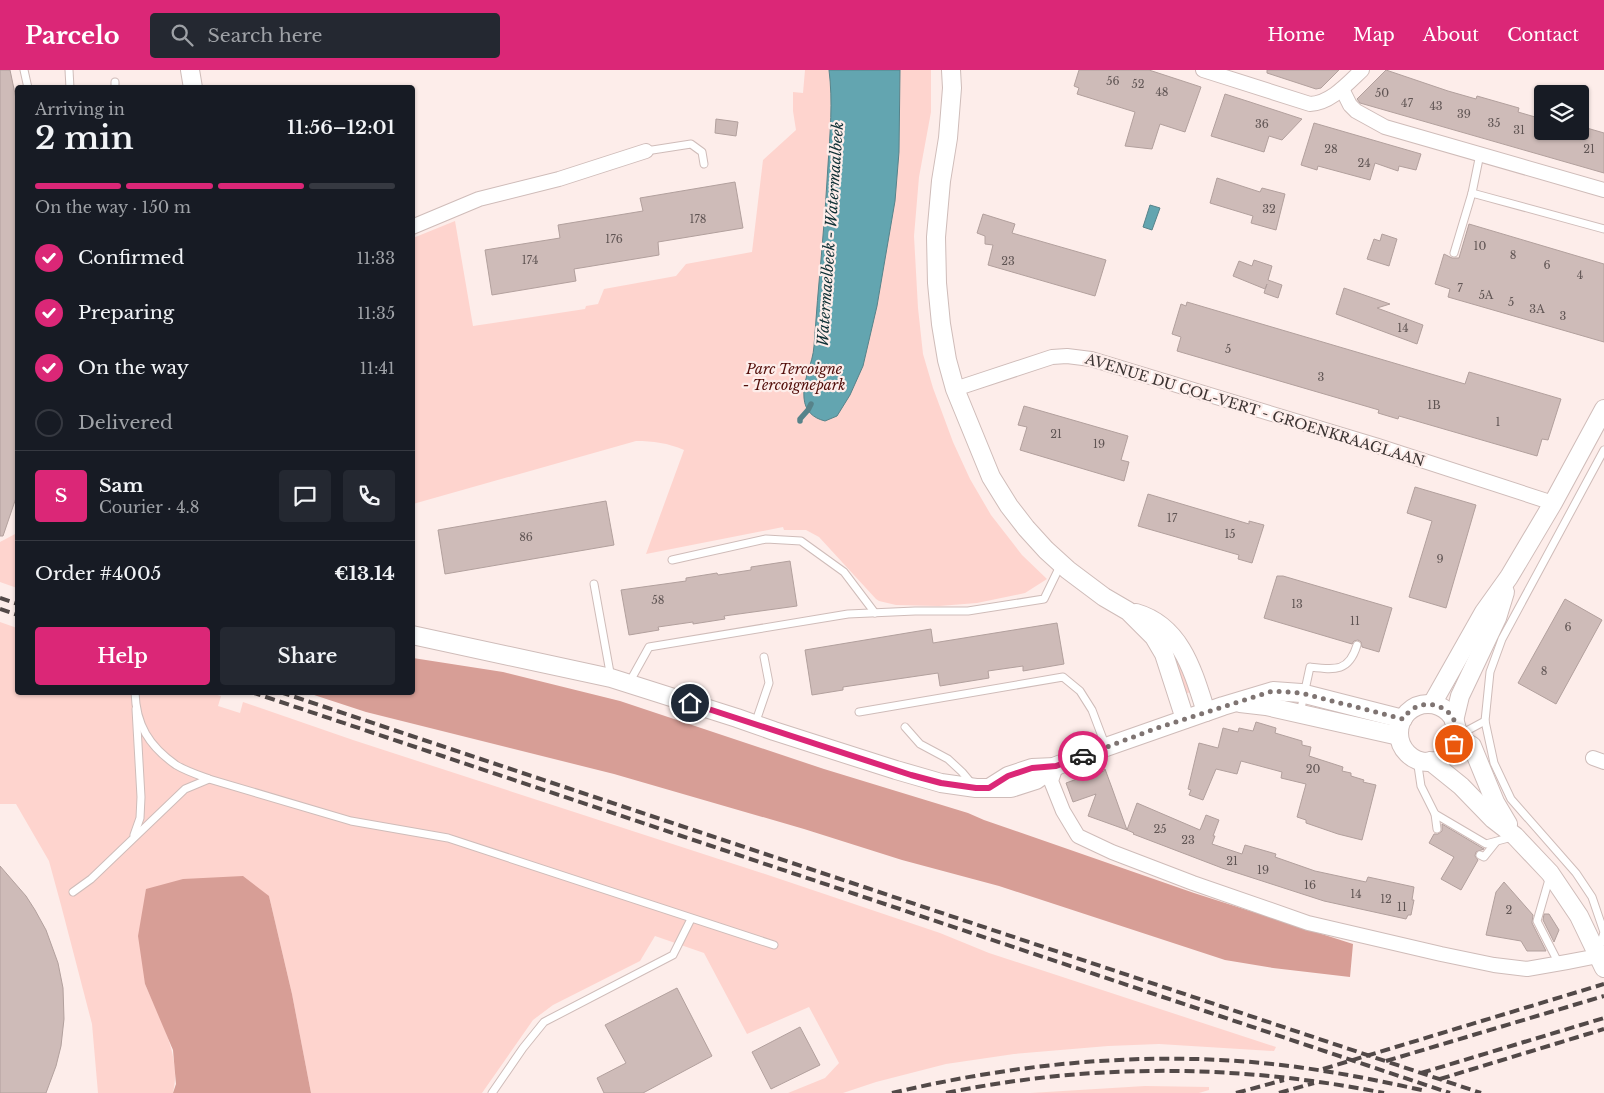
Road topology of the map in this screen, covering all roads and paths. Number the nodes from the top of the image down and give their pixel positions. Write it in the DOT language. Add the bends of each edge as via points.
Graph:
graph roads {
  1 [pos="24,70"];
  2 [pos="69,70"];
  3 [pos="190,70"];
  4 [pos="951,70"];
  5 [pos="1203,70"];
  6 [pos="1362,70"];
  7 [pos="27,85"];
  8 [pos="70,85"];
  9 [pos="192,85"];
  10 [pos="1342,89"];
  11 [pos="646,151"];
  12 [pos="1480,154"];
  13 [pos="704,164"];
  14 [pos="1604,190"];
  15 [pos="1472,193"];
  16 [pos="415,226"];
  17 [pos="1604,229"];
  18 [pos="1454,253"];
  19 [pos="955,388"];
  20 [pos="1604,409"];
  21 [pos="1604,450"];
  22 [pos="1553,502"];
  23 [pos="672,560"];
  24 [pos="1061,564"];
  25 [pos="1509,577"];
  26 [pos="594,584"];
  27 [pos="1128,611"];
  28 [pos="875,613"];
  29 [pos="415,636"];
  30 [pos="1357,645"];
  31 [pos="764,657"];
  32 [pos="611,678"];
  33 [pos="629,684"];
  34 [pos="1304,694"];
  35 [pos="135,695"];
  36 [pos="1237,703"];
  37 [pos="1432,704"];
  38 [pos="136,709"];
  39 [pos="859,712"];
  40 [pos="1206,712"];
  41 [pos="1300,713"];
  42 [pos="1185,719"];
  43 [pos="1485,721"];
  44 [pos="755,724"];
  45 [pos="1401,727"];
  46 [pos="905,728"];
  47 [pos="1455,729"];
  48 [pos="1106,747"];
  49 [pos="1423,760"];
  50 [pos="1056,766"];
  51 [pos="209,780"];
  52 [pos="982,788"];
  53 [pos="1435,814"];
  54 [pos="1437,829"];
  55 [pos="1515,836"];
  56 [pos="134,838"];
  57 [pos="1496,842"];
  58 [pos="1480,854"];
  59 [pos="1550,873"];
  60 [pos="73,892"];
  61 [pos="691,919"];
  62 [pos="774,945"];
  63 [pos="1602,959"];
  64 [pos="1559,964"];
  65 [pos="492,1093"];
  1 -- 7 [label="lane"];
  2 -- 8 [label="lane"];
  3 -- 9 [label="street"];
  4 -- 19 [label="street" via="948,138 936,238 941,324"];
  5 -- 10 [label="street" via="1310,104 1317,104"];
  6 -- 10 [label="street"];
  10 -- 12 [label="street" via="1356,111 1385,127"];
  11 -- 13 [label="lane" via="691,144 702,152"];
  11 -- 16 [label="street" via="559,179 479,199"];
  12 -- 14 [label="street"];
  12 -- 15 [label="lane"];
  15 -- 17 [label="lane"];
  15 -- 18 [label="lane"];
  19 -- 22 [label="street, AVENUE DU COL-VERT - GROENKRAAGLAAN" via="1052,357 1091,359"];
  19 -- 24 [label="street" via="991,477 1026,528"];
  20 -- 22 [label="street"];
  21 -- 43 [label="lane" via="1502,639 1490,672"];
  22 -- 25 [label="street"];
  23 -- 28 [label="lane" via="766,538 801,541 844,572"];
  24 -- 27 [label="street"];
  24 -- 28 [label="lane" via="1044,599 968,611"];
  25 -- 37 [label="street" via="1484,612"];
  25 -- 47 [label="street" via="1497,618 1460,696"];
  26 -- 32 [label="lane"];
  27 -- 40 [label="street" via="1148,616 1172,636 1185,654"];
  27 -- 42 [label="street" via="1154,637 1164,654"];
  28 -- 33 [label="lane" via="848,614 649,647"];
  29 -- 32 [label="street"];
  30 -- 34 [label="lane" via="1346,666 1334,669 1310,667"];
  31 -- 44 [label="lane" via="769,684"];
  32 -- 33 [label="street"];
  33 -- 44 [label="street"];
  34 -- 36 [label="street" via="1273,691"];
  34 -- 41 [label="lane"];
  34 -- 45 [label="street"];
  35 -- 38 [label="lane"];
  36 -- 40 [label="street"];
  36 -- 41 [label="street"];
  37 -- 45 [label="street" via="1409,711"];
  37 -- 47 [label="street" via="1446,710"];
  38 -- 51 [label="lane" via="144,732 156,748 177,766"];
  38 -- 56 [label="lane" via="141,796 140,818"];
  39 -- 48 [label="lane" via="1063,677 1080,691 1092,710"];
  40 -- 42 [label="street"];
  41 -- 45 [label="street"];
  42 -- 48 [label="street"];
  43 -- 47 [label="lane"];
  43 -- 63 [label="lane" via="1494,763 1511,799 1576,873 1592,897 1604,932"];
  44 -- 52 [label="street" via="914,776"];
  45 -- 49 [label="street" via="1406,752"];
  46 -- 52 [label="lane" via="920,744 948,759"];
  47 -- 49 [label="street" via="1452,748 1446,755"];
  47 -- 55 [label="street" via="1472,746 1495,802"];
  48 -- 50 [label="street"];
  49 -- 53 [label="lane" via="1421,786"];
  49 -- 55 [label="street" via="1461,786"];
  50 -- 52 [label="street" via="1032,768"];
  50 -- 64 [label="street" via="1051,781 1062,810 1078,836 1112,852 1308,923 1494,965 1527,969"];
  51 -- 56 [label="lane" via="185,789"];
  51 -- 61 [label="lane" via="351,821 448,838"];
  53 -- 54 [label="lane"];
  53 -- 57 [label="lane" via="1486,844"];
  55 -- 57 [label="lane"];
  55 -- 59 [label="street"];
  56 -- 60 [label="lane"];
  57 -- 58 [label="lane" via="1484,857"];
  59 -- 63 [label="street" via="1579,916"];
  59 -- 64 [label="lane" via="1536,921"];
  61 -- 62 [label="lane"];
  61 -- 65 [label="lane" via="673,955 544,1022"];
  63 -- 64 [label="street"];
}
